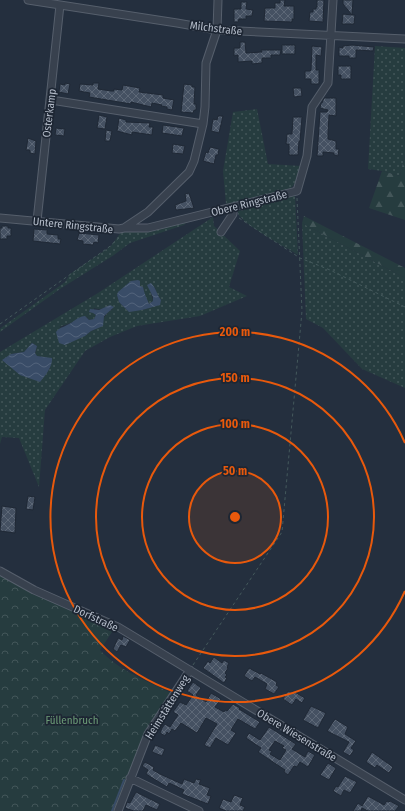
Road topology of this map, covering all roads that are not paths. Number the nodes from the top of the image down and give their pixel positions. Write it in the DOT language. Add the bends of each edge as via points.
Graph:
graph roads {
  1 [pos="28,0"];
  2 [pos="218,0"];
  3 [pos="333,0"];
  4 [pos="60,5"];
  5 [pos="217,30"];
  6 [pos="331,36"];
  7 [pos="405,39"];
  8 [pos="51,100"];
  9 [pos="204,124"];
  10 [pos="233,210"];
  11 [pos="0,218"];
  12 [pos="37,221"];
  13 [pos="124,228"];
  14 [pos="222,232"];
  15 [pos="0,571"];
  16 [pos="190,670"];
  17 [pos="130,778"];
  18 [pos="405,800"];
  19 [pos="118,811"];
  20 [pos="199,811"];
  1 -- 4 [label="street, Milchstraße"];
  2 -- 5 [label="street, Untere Ringstraße"];
  3 -- 6 [label="street, Obere Ringstraße"];
  4 -- 5 [label="street, Milchstraße"];
  4 -- 8 [label="street, Osterkamp"];
  5 -- 6 [label="street, Milchstraße"];
  5 -- 9 [label="street, Untere Ringstraße" via="206,64"];
  6 -- 7 [label="street, Milchstraße"];
  6 -- 10 [label="street, Obere Ringstraße" via="328,83 312,107 307,156 297,191"];
  8 -- 9 [label="street"];
  8 -- 12 [label="street, Osterkamp"];
  9 -- 13 [label="street, Untere Ringstraße" via="194,161 188,172 148,212"];
  10 -- 13 [label="street, Obere Ringstraße" via="148,228"];
  10 -- 14 [label="street"];
  11 -- 12 [label="street, Untere Ringstraße"];
  12 -- 13 [label="street, Untere Ringstraße"];
  15 -- 16 [label="street, Dorfstraße" via="34,590 118,627"];
  16 -- 17 [label="street, Heimstättenweg" via="148,734"];
  16 -- 18 [label="street, Obere Wiesenstraße"];
  17 -- 19 [label="street, Heimstättenweg"];
  17 -- 20 [label="street"];
}
